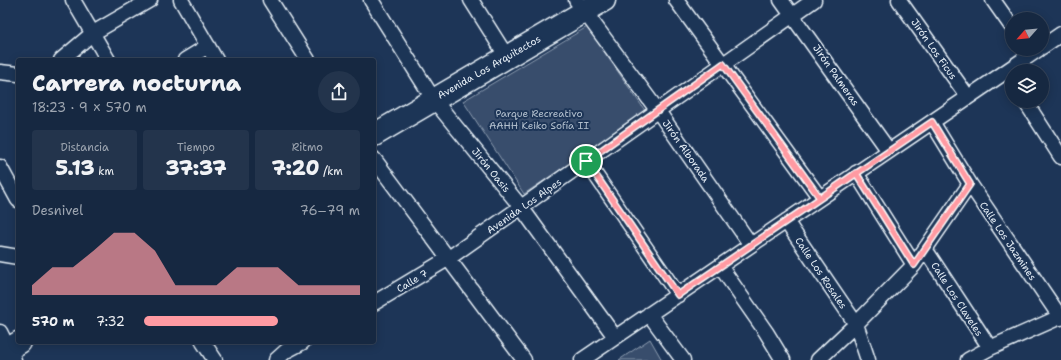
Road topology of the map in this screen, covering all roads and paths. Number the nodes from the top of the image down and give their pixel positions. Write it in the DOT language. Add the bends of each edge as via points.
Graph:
graph roads {
  1 [pos="73,0"];
  2 [pos="150,0"];
  3 [pos="181,0"];
  4 [pos="270,0"];
  5 [pos="371,0"];
  6 [pos="471,0"];
  7 [pos="604,0"];
  8 [pos="676,0"];
  9 [pos="781,0"];
  10 [pos="814,0"];
  11 [pos="900,0"];
  12 [pos="993,0"];
  13 [pos="580,6"];
  14 [pos="793,15"];
  15 [pos="1005,17"];
  16 [pos="93,33"];
  17 [pos="1061,34"];
  18 [pos="1049,41"];
  19 [pos="208,46"];
  20 [pos="1029,56"];
  21 [pos="507,57"];
  22 [pos="63,58"];
  23 [pos="107,58"];
  24 [pos="188,58"];
  25 [pos="215,58"];
  26 [pos="307,58"];
  27 [pos="723,64"];
  28 [pos="1021,64"];
  29 [pos="0,72"];
  30 [pos="16,74"];
  31 [pos="1005,78"];
  32 [pos="968,98"];
  33 [pos="434,100"];
  34 [pos="1030,108"];
  35 [pos="658,110"];
  36 [pos="932,122"];
  37 [pos="376,134"];
  38 [pos="889,151"];
  39 [pos="1061,157"];
  40 [pos="586,161"];
  41 [pos="376,162"];
  42 [pos="0,167"];
  43 [pos="856,173"];
  44 [pos="970,184"];
  45 [pos="16,196"];
  46 [pos="820,198"];
  47 [pos="521,207"];
  48 [pos="786,221"];
  49 [pos="751,245"];
  50 [pos="925,249"];
  51 [pos="0,254"];
  52 [pos="16,257"];
  53 [pos="449,258"];
  54 [pos="914,265"];
  55 [pos="720,266"];
  56 [pos="678,295"];
  57 [pos="376,302"];
  58 [pos="649,314"];
  59 [pos="1061,318"];
  60 [pos="856,324"];
  61 [pos="615,337"];
  62 [pos="204,344"];
  63 [pos="298,344"];
  64 [pos="990,348"];
  65 [pos="281,351"];
  66 [pos="521,358"];
  67 [pos="215,360"];
  68 [pos="582,360"];
  69 [pos="683,360"];
  70 [pos="783,360"];
  71 [pos="818,360"];
  72 [pos="868,360"];
  73 [pos="968,360"];
  1 -- 16 [label="street"];
  2 -- 16 [label="street"];
  3 -- 19 [label="street"];
  4 -- 26 [label="street"];
  5 -- 33 [label="street, Jirón Oasis"];
  6 -- 21 [label="street"];
  7 -- 13 [label="main road, Avenida Los Arquitectos"];
  8 -- 27 [label="street"];
  9 -- 14 [label="street, Jirón Palmeras"];
  10 -- 14 [label="street, Avenida Los Alpes"];
  11 -- 32 [label="street, Jirón Los Ficus"];
  12 -- 15 [label="street"];
  13 -- 21 [label="main road, Avenida Los Arquitectos"];
  13 -- 35 [label="street, Jirón Alborada"];
  14 -- 27 [label="street, Avenida Los Alpes"];
  14 -- 38 [label="street, Jirón Palmeras"];
  16 -- 22 [label="street"];
  16 -- 23 [label="street"];
  17 -- 18 [label="street"];
  19 -- 24 [label="street"];
  19 -- 25 [label="street"];
  20 -- 28 [label="street"];
  21 -- 33 [label="main road, Avenida Los Arquitectos"];
  27 -- 35 [label="street, Avenida Los Alpes"];
  27 -- 46 [label="street"];
  29 -- 30 [label="street"];
  31 -- 32 [label="street"];
  32 -- 36 [label="street"];
  33 -- 37 [label="main road, Avenida Los Arquitectos"];
  33 -- 47 [label="street, Jirón Oasis"];
  34 -- 39 [label="street"];
  35 -- 40 [label="street, Avenida Los Alpes"];
  35 -- 49 [label="street, Jirón Alborada"];
  36 -- 38 [label="street"];
  36 -- 44 [label="street, Calle Los Jazmines"];
  38 -- 43 [label="street"];
  40 -- 47 [label="street, Avenida Los Alpes"];
  40 -- 56 [label="street"];
  41 -- 53 [label="street"];
  42 -- 45 [label="street"];
  43 -- 46 [label="street"];
  43 -- 54 [label="street, Calle Los Claveles"];
  44 -- 50 [label="street"];
  44 -- 59 [label="street, Calle Los Jazmines"];
  46 -- 48 [label="street"];
  47 -- 53 [label="street, Avenida Los Alpes"];
  47 -- 61 [label="street, Jirón Oasis"];
  48 -- 49 [label="street"];
  48 -- 60 [label="street, Calle Los Rosales"];
  49 -- 55 [label="street"];
  50 -- 54 [label="street"];
  50 -- 64 [label="street, Calle Los Claveles"];
  51 -- 52 [label="street"];
  53 -- 57 [label="street, Calle 7"];
  53 -- 66 [label="street"];
  54 -- 60 [label="street"];
  55 -- 56 [label="street"];
  55 -- 70 [label="street"];
  56 -- 58 [label="street"];
  58 -- 61 [label="street"];
  58 -- 69 [label="street"];
  59 -- 64 [label="street"];
  60 -- 71 [label="street"];
  60 -- 72 [label="street, Calle Los Rosales"];
  61 -- 68 [label="street"];
  62 -- 67 [label="street"];
  63 -- 65 [label="street"];
  64 -- 73 [label="street"];
}
